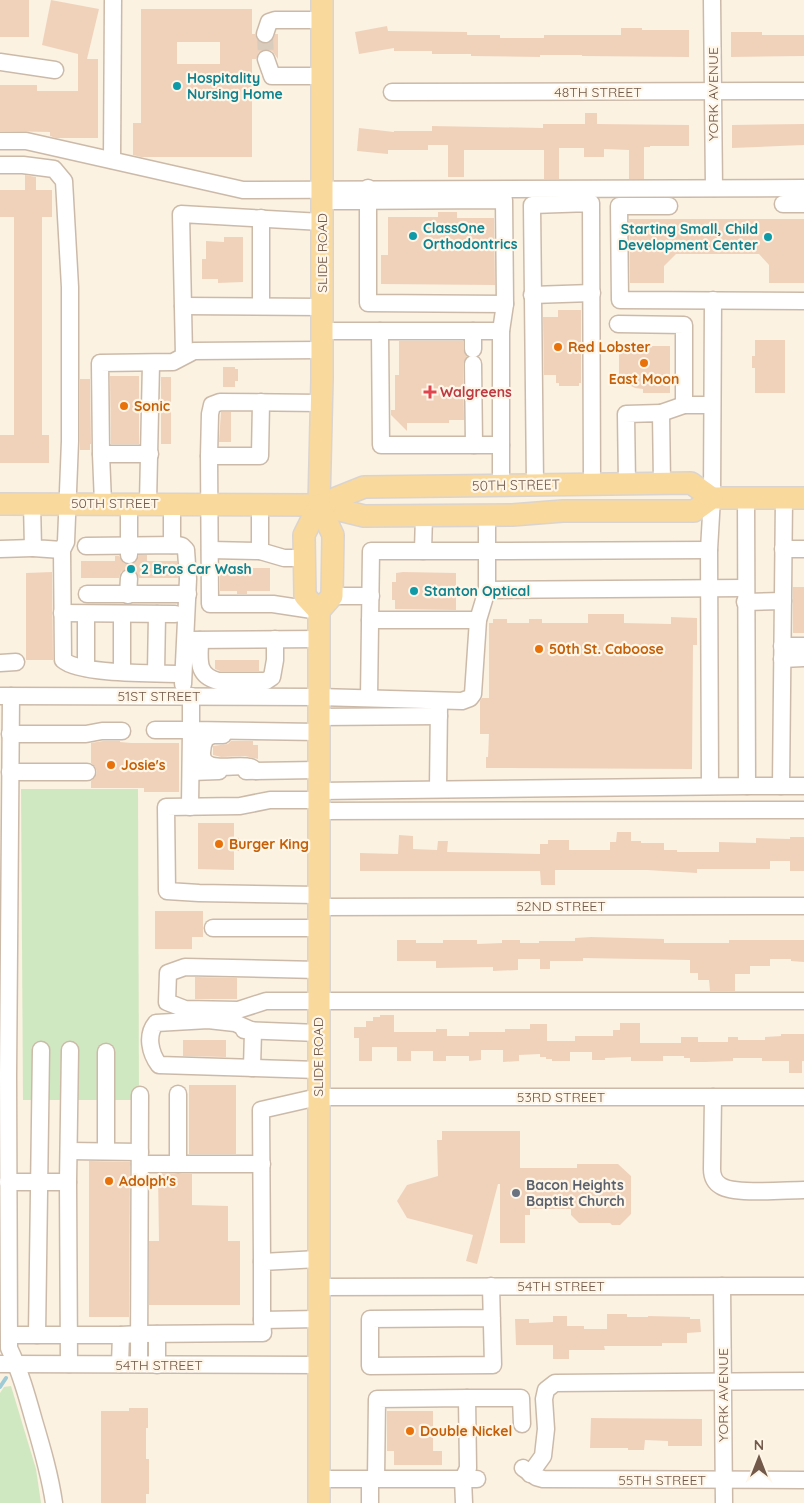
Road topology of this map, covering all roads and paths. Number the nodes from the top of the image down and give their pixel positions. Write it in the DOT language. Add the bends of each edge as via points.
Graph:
graph roads {
  1 [pos="113,0"];
  2 [pos="712,0"];
  3 [pos="322,10"];
  4 [pos="265,34"];
  5 [pos="266,59"];
  6 [pos="0,62"];
  7 [pos="55,70"];
  8 [pos="322,76"];
  9 [pos="804,91"];
  10 [pos="392,92"];
  11 [pos="713,92"];
  12 [pos="0,141"];
  13 [pos="112,160"];
  14 [pos="0,165"];
  15 [pos="714,188"];
  16 [pos="804,188"];
  17 [pos="368,194"];
  18 [pos="500,194"];
  19 [pos="322,204"];
  20 [pos="783,204"];
  21 [pos="804,204"];
  22 [pos="669,206"];
  23 [pos="261,218"];
  24 [pos="592,292"];
  25 [pos="532,295"];
  26 [pos="713,300"];
  27 [pos="804,301"];
  28 [pos="368,303"];
  29 [pos="505,304"];
  30 [pos="184,306"];
  31 [pos="261,306"];
  32 [pos="322,307"];
  33 [pos="618,324"];
  34 [pos="374,331"];
  35 [pos="473,331"];
  36 [pos="501,331"];
  37 [pos="322,341"];
  38 [pos="184,355"];
  39 [pos="151,363"];
  40 [pos="261,402"];
  41 [pos="322,403"];
  42 [pos="712,404"];
  43 [pos="684,405"];
  44 [pos="661,413"];
  45 [pos="474,445"];
  46 [pos="501,445"];
  47 [pos="101,454"];
  48 [pos="150,454"];
  49 [pos="209,456"];
  50 [pos="662,483"];
  51 [pos="535,484"];
  52 [pos="592,484"];
  53 [pos="627,484"];
  54 [pos="501,485"];
  55 [pos="746,497"];
  56 [pos="712,498"];
  57 [pos="794,498"];
  58 [pos="68,503"];
  59 [pos="0,504"];
  60 [pos="32,504"];
  61 [pos="103,504"];
  62 [pos="138,504"];
  63 [pos="172,504"];
  64 [pos="209,504"];
  65 [pos="260,505"];
  66 [pos="319,505"];
  67 [pos="424,515"];
  68 [pos="487,515"];
  69 [pos="172,545"];
  70 [pos="86,546"];
  71 [pos="33,548"];
  72 [pos="0,549"];
  73 [pos="783,549"];
  74 [pos="804,549"];
  75 [pos="62,550"];
  76 [pos="129,550"];
  77 [pos="210,550"];
  78 [pos="709,550"];
  79 [pos="260,551"];
  80 [pos="423,551"];
  81 [pos="487,551"];
  82 [pos="304,558"];
  83 [pos="128,578"];
  84 [pos="709,589"];
  85 [pos="487,590"];
  86 [pos="87,594"];
  87 [pos="188,594"];
  88 [pos="128,595"];
  89 [pos="745,595"];
  90 [pos="370,596"];
  91 [pos="782,601"];
  92 [pos="325,604"];
  93 [pos="62,613"];
  94 [pos="86,614"];
  95 [pos="122,614"];
  96 [pos="157,614"];
  97 [pos="175,614"];
  98 [pos="370,620"];
  99 [pos="478,620"];
  100 [pos="275,639"];
  101 [pos="319,639"];
  102 [pos="192,640"];
  103 [pos="804,646"];
  104 [pos="782,652"];
  105 [pos="804,658"];
  106 [pos="86,668"];
  107 [pos="122,671"];
  108 [pos="156,673"];
  109 [pos="184,674"];
  110 [pos="5,696"];
  111 [pos="187,696"];
  112 [pos="370,698"];
  113 [pos="439,708"];
  114 [pos="318,715"];
  115 [pos="122,730"];
  116 [pos="155,730"];
  117 [pos="191,730"];
  118 [pos="257,731"];
  119 [pos="10,734"];
  120 [pos="7,762"];
  121 [pos="256,771"];
  122 [pos="87,772"];
  123 [pos="191,772"];
  124 [pos="710,786"];
  125 [pos="747,786"];
  126 [pos="781,786"];
  127 [pos="804,786"];
  128 [pos="438,789"];
  129 [pos="318,793"];
  130 [pos="190,807"];
  131 [pos="804,810"];
  132 [pos="318,901"];
  133 [pos="804,906"];
  134 [pos="213,928"];
  135 [pos="318,928"];
  136 [pos="4,956"];
  137 [pos="318,970"];
  138 [pos="319,1001"];
  139 [pos="804,1002"];
  140 [pos="253,1030"];
  141 [pos="318,1033"];
  142 [pos="41,1050"];
  143 [pos="70,1050"];
  144 [pos="106,1052"];
  145 [pos="245,1068"];
  146 [pos="318,1070"];
  147 [pos="178,1094"];
  148 [pos="140,1095"];
  149 [pos="804,1096"];
  150 [pos="318,1097"];
  151 [pos="713,1097"];
  152 [pos="69,1151"];
  153 [pos="106,1151"];
  154 [pos="140,1158"];
  155 [pos="178,1164"];
  156 [pos="262,1164"];
  157 [pos="40,1181"];
  158 [pos="8,1182"];
  159 [pos="68,1182"];
  160 [pos="804,1190"];
  161 [pos="318,1260"];
  162 [pos="262,1262"];
  163 [pos="318,1286"];
  164 [pos="491,1286"];
  165 [pos="722,1286"];
  166 [pos="804,1286"];
  167 [pos="492,1318"];
  168 [pos="318,1319"];
  169 [pos="262,1320"];
  170 [pos="140,1334"];
  171 [pos="157,1334"];
  172 [pos="9,1335"];
  173 [pos="37,1335"];
  174 [pos="69,1335"];
  175 [pos="121,1335"];
  176 [pos="0,1364"];
  177 [pos="17,1364"];
  178 [pos="69,1364"];
  179 [pos="120,1364"];
  180 [pos="140,1364"];
  181 [pos="157,1365"];
  182 [pos="319,1365"];
  183 [pos="804,1381"];
  184 [pos="723,1382"];
  185 [pos="467,1398"];
  186 [pos="522,1424"];
  187 [pos="319,1479"];
  188 [pos="373,1479"];
  189 [pos="470,1479"];
  190 [pos="723,1480"];
  191 [pos="804,1480"];
  192 [pos="54,1503"];
  193 [pos="319,1503"];
  194 [pos="370,1503"];
  195 [pos="464,1503"];
  196 [pos="724,1503"];
  1 -- 13 [label="street"];
  2 -- 11 [label="street, YORK AVENUE"];
  3 -- 4 [label="street" via="269,22"];
  3 -- 8 [label="main road, SLIDE ROAD"];
  5 -- 8 [label="street" via="272,76"];
  6 -- 7 [label="street"];
  8 -- 19 [label="main road, SLIDE ROAD"];
  9 -- 11 [label="street, 48TH STREET"];
  10 -- 11 [label="street, 48TH STREET"];
  11 -- 15 [label="street, YORK AVENUE"];
  12 -- 13 [label="street" via="26,141"];
  13 -- 19 [label="street"];
  14 -- 58 [label="street" via="54,169 64,181 70,287"];
  15 -- 16 [label="street"];
  15 -- 18 [label="street"];
  17 -- 18 [label="street"];
  17 -- 19 [label="street"];
  17 -- 28 [label="street"];
  18 -- 29 [label="street"];
  19 -- 23 [label="street"];
  19 -- 32 [label="main road, SLIDE ROAD"];
  20 -- 21 [label="street"];
  22 -- 26 [label="street" via="619,206 620,300"];
  23 -- 30 [label="street" via="181,214"];
  23 -- 31 [label="street"];
  24 -- 25 [label="street"];
  24 -- 25 [label="street" via="591,203 532,205"];
  24 -- 52 [label="street"];
  25 -- 51 [label="street"];
  26 -- 27 [label="street"];
  26 -- 42 [label="street"];
  28 -- 29 [label="street"];
  28 -- 34 [label="street"];
  29 -- 36 [label="street"];
  30 -- 31 [label="street"];
  30 -- 38 [label="street"];
  31 -- 32 [label="street"];
  32 -- 37 [label="main road, SLIDE ROAD"];
  33 -- 43 [label="street" via="684,325"];
  34 -- 35 [label="street"];
  34 -- 37 [label="street"];
  34 -- 45 [label="street" via="381,445"];
  35 -- 36 [label="street"];
  35 -- 45 [label="street"];
  36 -- 46 [label="street"];
  37 -- 38 [label="street" via="194,351"];
  37 -- 41 [label="main road, SLIDE ROAD"];
  38 -- 39 [label="street" via="172,362"];
  39 -- 47 [label="street" via="100,363"];
  39 -- 48 [label="street"];
  40 -- 41 [label="street"];
  40 -- 49 [label="street" via="220,402 212,405"];
  40 -- 49 [label="street" via="260,456"];
  41 -- 66 [label="main road, SLIDE ROAD"];
  42 -- 43 [label="street"];
  42 -- 56 [label="street"];
  43 -- 44 [label="street"];
  44 -- 50 [label="street"];
  44 -- 53 [label="street" via="626,414"];
  45 -- 46 [label="street"];
  46 -- 54 [label="street"];
  47 -- 48 [label="street"];
  47 -- 61 [label="street"];
  48 -- 62 [label="street"];
  49 -- 64 [label="street"];
  50 -- 53 [label="main road, 50TH STREET"];
  50 -- 56 [label="main road, 50TH STREET" via="691,483"];
  51 -- 52 [label="main road, 50TH STREET"];
  51 -- 54 [label="main road, 50TH STREET"];
  52 -- 53 [label="main road, 50TH STREET"];
  54 -- 66 [label="main road, 50TH STREET" via="364,486"];
  55 -- 56 [label="main road"];
  55 -- 57 [label="main road"];
  55 -- 89 [label="street"];
  56 -- 68 [label="main road, 50TH STREET" via="694,511 563,511"];
  56 -- 78 [label="street"];
  57 -- 73 [label="street"];
  58 -- 60 [label="main road, 50TH STREET"];
  58 -- 61 [label="main road, 50TH STREET"];
  58 -- 75 [label="street" via="66,542"];
  59 -- 60 [label="main road, 50TH STREET"];
  60 -- 71 [label="street"];
  61 -- 62 [label="main road, 50TH STREET"];
  62 -- 63 [label="main road, 50TH STREET"];
  62 -- 76 [label="street"];
  63 -- 64 [label="main road, 50TH STREET"];
  63 -- 69 [label="street"];
  64 -- 65 [label="main road, 50TH STREET"];
  64 -- 77 [label="street"];
  65 -- 66 [label="main road, 50TH STREET"];
  65 -- 79 [label="street"];
  66 -- 67 [label="main road, 50TH STREET" via="364,516"];
  66 -- 82 [label="main road, SLIDE ROAD" via="304,535"];
  66 -- 92 [label="main road, SLIDE ROAD" via="333,535"];
  67 -- 68 [label="main road, 50TH STREET"];
  67 -- 80 [label="street"];
  68 -- 81 [label="street"];
  69 -- 76 [label="street"];
  69 -- 87 [label="street" via="182,546 188,555"];
  70 -- 76 [label="street"];
  71 -- 72 [label="street"];
  71 -- 75 [label="street"];
  73 -- 74 [label="street"];
  73 -- 91 [label="street"];
  75 -- 93 [label="street"];
  77 -- 79 [label="street"];
  77 -- 92 [label="street" via="210,604"];
  78 -- 81 [label="street"];
  78 -- 84 [label="street"];
  79 -- 82 [label="street" via="284,558"];
  80 -- 81 [label="street"];
  80 -- 90 [label="street" via="371,551"];
  81 -- 85 [label="street"];
  82 -- 92 [label="main road, SLIDE ROAD" via="305,596"];
  83 -- 88 [label="street"];
  84 -- 85 [label="street"];
  84 -- 89 [label="street"];
  84 -- 124 [label="street"];
  85 -- 99 [label="street"];
  86 -- 88 [label="street"];
  87 -- 88 [label="street"];
  87 -- 102 [label="street"];
  89 -- 91 [label="street"];
  89 -- 125 [label="street"];
  90 -- 92 [label="street"];
  90 -- 98 [label="street"];
  91 -- 104 [label="street"];
  92 -- 101 [label="main road, SLIDE ROAD"];
  93 -- 94 [label="street"];
  93 -- 106 [label="street" via="63,660"];
  94 -- 95 [label="street"];
  94 -- 106 [label="street"];
  95 -- 96 [label="street"];
  95 -- 107 [label="street"];
  96 -- 97 [label="street"];
  96 -- 108 [label="street"];
  98 -- 99 [label="street"];
  98 -- 112 [label="street"];
  99 -- 113 [label="street" via="474,694"];
  100 -- 101 [label="street"];
  100 -- 102 [label="street"];
  100 -- 102 [label="street" via="274,668 272,677 266,681 211,679 202,672"];
  101 -- 114 [label="main road, SLIDE ROAD"];
  102 -- 109 [label="street"];
  103 -- 104 [label="street"];
  104 -- 105 [label="street"];
  104 -- 126 [label="street"];
  106 -- 107 [label="street"];
  107 -- 108 [label="street"];
  108 -- 109 [label="street"];
  109 -- 111 [label="street"];
  110 -- 111 [label="street, 51ST STREET"];
  110 -- 119 [label="street"];
  111 -- 114 [label="street, 51ST STREET"];
  111 -- 117 [label="street"];
  112 -- 113 [label="street"];
  112 -- 114 [label="street"];
  113 -- 114 [label="street"];
  113 -- 128 [label="street"];
  114 -- 118 [label="street"];
  114 -- 129 [label="main road, SLIDE ROAD"];
  115 -- 119 [label="street" via="86,734"];
  116 -- 117 [label="street"];
  117 -- 118 [label="street"];
  117 -- 123 [label="street"];
  118 -- 121 [label="street" via="245,736 213,735 206,738 202,750 206,764 251,767"];
  119 -- 120 [label="street"];
  120 -- 122 [label="street"];
  120 -- 136 [label="street"];
  121 -- 123 [label="street"];
  121 -- 129 [label="street"];
  123 -- 130 [label="street"];
  124 -- 125 [label="street"];
  124 -- 128 [label="street"];
  125 -- 126 [label="street"];
  126 -- 127 [label="street"];
  128 -- 129 [label="street"];
  129 -- 130 [label="street" via="240,806"];
  129 -- 131 [label="street"];
  129 -- 132 [label="main road, SLIDE ROAD"];
  130 -- 132 [label="street, 52ND STREET" via="166,807 168,892"];
  132 -- 133 [label="street, 52ND STREET"];
  132 -- 135 [label="main road, SLIDE ROAD"];
  134 -- 135 [label="street"];
  135 -- 137 [label="main road, SLIDE ROAD"];
  136 -- 158 [label="street"];
  137 -- 138 [label="main road, SLIDE ROAD"];
  137 -- 138 [label="street" via="185,967 168,973 167,1002 185,1009 238,1010 266,1001"];
  138 -- 139 [label="street"];
  138 -- 141 [label="main road, SLIDE ROAD"];
  140 -- 141 [label="street"];
  140 -- 145 [label="street"];
  140 -- 145 [label="street" via="234,1023 208,1020 156,1023 152,1028 150,1043 159,1065"];
  141 -- 146 [label="main road, SLIDE ROAD"];
  142 -- 157 [label="street"];
  143 -- 152 [label="street"];
  144 -- 153 [label="street"];
  145 -- 146 [label="street"];
  146 -- 150 [label="main road, SLIDE ROAD"];
  147 -- 155 [label="street"];
  148 -- 154 [label="street"];
  149 -- 151 [label="street, 53RD STREET"];
  150 -- 151 [label="street, 53RD STREET"];
  150 -- 156 [label="street, 53RD STREET" via="261,1110"];
  150 -- 161 [label="main road, SLIDE ROAD"];
  151 -- 160 [label="street" via="714,1179 737,1190"];
  152 -- 153 [label="street"];
  152 -- 159 [label="street"];
  153 -- 154 [label="street"];
  154 -- 155 [label="street"];
  154 -- 170 [label="street"];
  155 -- 156 [label="street"];
  156 -- 162 [label="street"];
  157 -- 158 [label="street"];
  157 -- 159 [label="street"];
  157 -- 173 [label="street"];
  158 -- 172 [label="street"];
  159 -- 174 [label="street"];
  161 -- 162 [label="street"];
  161 -- 163 [label="main road, SLIDE ROAD"];
  162 -- 169 [label="street"];
  163 -- 164 [label="street, 54TH STREET"];
  163 -- 168 [label="main road, SLIDE ROAD"];
  164 -- 165 [label="street, 54TH STREET"];
  164 -- 167 [label="street"];
  165 -- 166 [label="street, 54TH STREET"];
  165 -- 184 [label="street, YORK AVENUE"];
  167 -- 167 [label="street" via="492,1365 370,1366 370,1319"];
  168 -- 169 [label="street"];
  168 -- 182 [label="main road, SLIDE ROAD"];
  169 -- 171 [label="street" via="262,1333"];
  170 -- 171 [label="street"];
  170 -- 175 [label="street"];
  170 -- 180 [label="street"];
  171 -- 181 [label="street"];
  172 -- 173 [label="street"];
  172 -- 177 [label="street" via="9,1348"];
  173 -- 174 [label="street"];
  174 -- 175 [label="street"];
  174 -- 178 [label="street"];
  175 -- 179 [label="street"];
  176 -- 177 [label="street, 54TH STREET"];
  177 -- 178 [label="street, 54TH STREET"];
  177 -- 192 [label="street"];
  178 -- 179 [label="street, 54TH STREET"];
  179 -- 180 [label="street, 54TH STREET"];
  180 -- 181 [label="street, 54TH STREET"];
  181 -- 182 [label="street, 54TH STREET"];
  182 -- 187 [label="main road, SLIDE ROAD"];
  183 -- 184 [label="street"];
  184 -- 190 [label="street, YORK AVENUE"];
  184 -- 190 [label="street, 55TH STREET" via="555,1383 546,1390 544,1399 546,1429 543,1456 526,1471 543,1479"];
  185 -- 186 [label="street" via="522,1398"];
  185 -- 188 [label="street" via="377,1399"];
  185 -- 189 [label="street"];
  187 -- 188 [label="street"];
  187 -- 193 [label="main road, SLIDE ROAD"];
  188 -- 189 [label="street"];
  188 -- 194 [label="street"];
  189 -- 195 [label="street"];
  190 -- 191 [label="street, 55TH STREET"];
  190 -- 196 [label="street, YORK AVENUE"];
}
